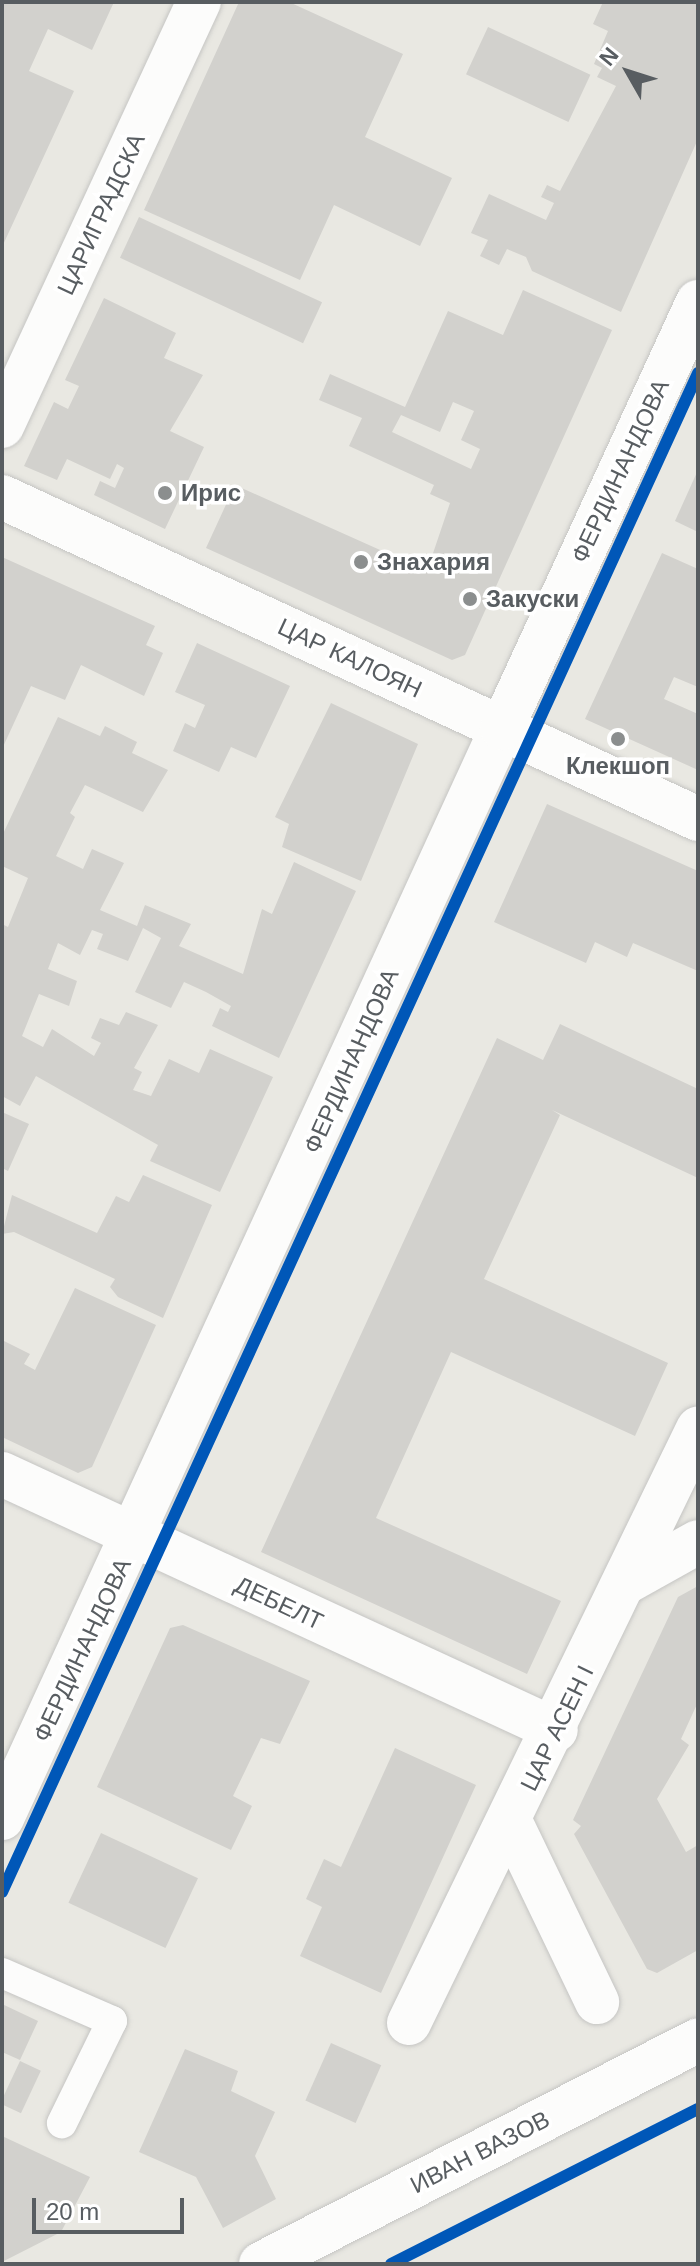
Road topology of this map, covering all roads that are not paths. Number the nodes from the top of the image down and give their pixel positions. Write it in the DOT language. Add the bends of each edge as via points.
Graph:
graph roads {
  1 [pos="199,2"];
  2 [pos="698,302"];
  3 [pos="2,426"];
  4 [pos="2,497"];
  5 [pos="502,728"];
  6 [pos="698,819"];
  7 [pos="698,1429"];
  8 [pos="2,1474"];
  9 [pos="135,1536"];
  10 [pos="698,1542"];
  11 [pos="628,1581"];
  12 [pos="556,1730"];
  13 [pos="2,1818"];
  14 [pos="510,1821"];
  15 [pos="2,1973"];
  16 [pos="597,2002"];
  17 [pos="409,2023"];
  18 [pos="698,2040"];
  19 [pos="62,2123"];
  20 [pos="261,2264"];
  1 -- 3 [label="street, ЦАРИГРАДСКА"];
  2 -- 5 [label="street, ФЕРДИНАНДОВА"];
  4 -- 5 [label="street, ЦАР КАЛОЯН"];
  5 -- 6 [label="street, ЦАР КАЛОЯН"];
  5 -- 9 [label="street, ФЕРДИНАНДОВА"];
  7 -- 11 [label="street, ЦАР АСЕН I"];
  8 -- 9 [label="street, ДЕБЕЛТ"];
  9 -- 12 [label="street, ДЕБЕЛТ"];
  9 -- 13 [label="street, ФЕРДИНАНДОВА"];
  10 -- 11 [label="street"];
  11 -- 12 [label="street, ЦАР АСЕН I"];
  12 -- 14 [label="street, ЦАР АСЕН I"];
  14 -- 16 [label="street"];
  14 -- 17 [label="street, ЦАР АСЕН I"];
  15 -- 19 [label="lane" via="112,2021"];
  18 -- 20 [label="street, ИВАН ВАЗОВ"];
}
